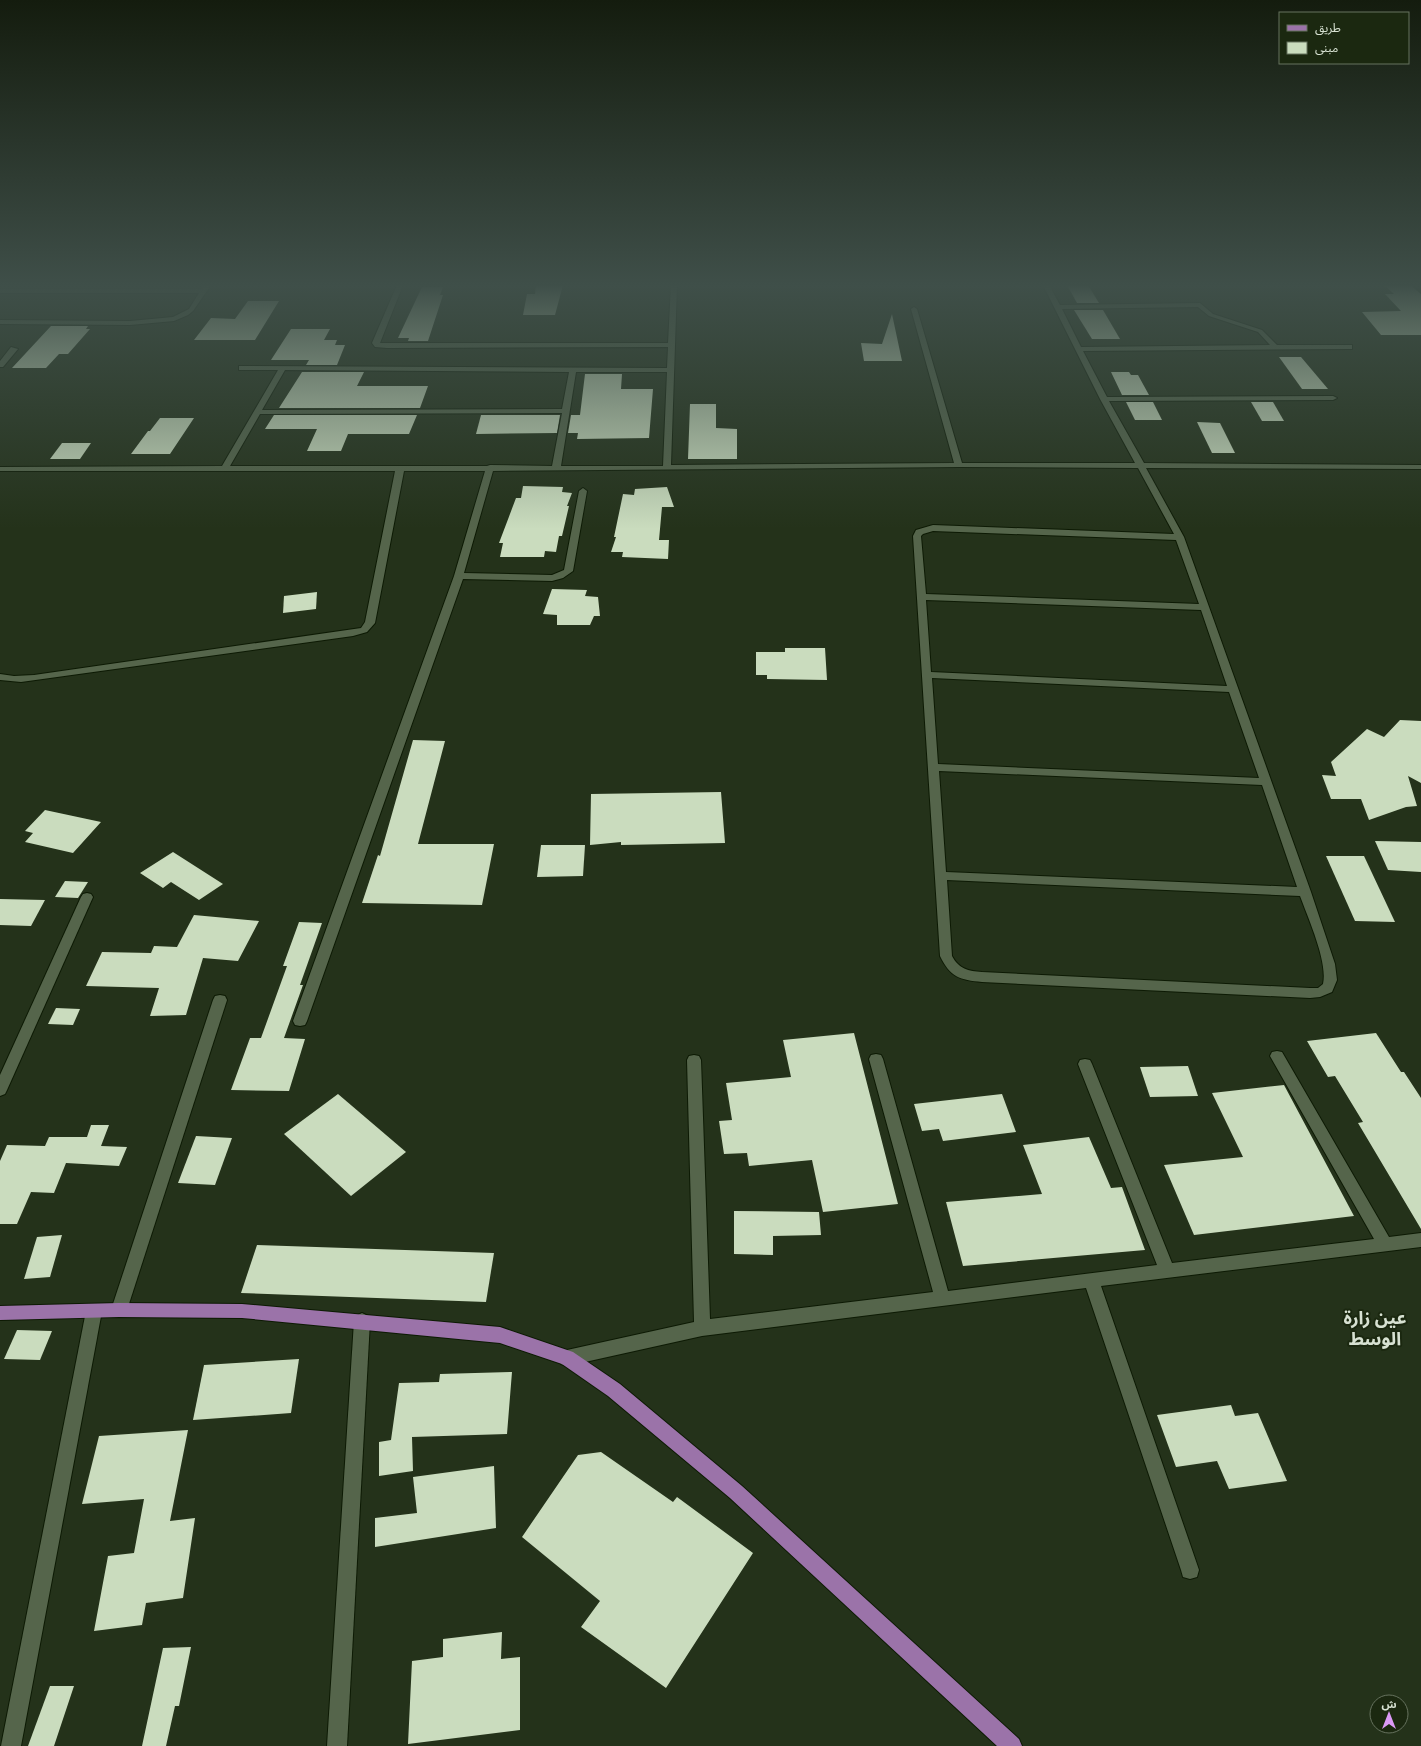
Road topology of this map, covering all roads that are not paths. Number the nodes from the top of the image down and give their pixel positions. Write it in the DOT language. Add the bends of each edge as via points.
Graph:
graph roads {
  1 [pos="670,366"];
  2 [pos="931,366"];
  3 [pos="1087,366"];
  4 [pos="242,368"];
  5 [pos="282,369"];
  6 [pos="573,369"];
  7 [pos="670,370"];
  8 [pos="1333,398"];
  9 [pos="1104,399"];
  10 [pos="257,412"];
  11 [pos="566,412"];
  12 [pos="959,465"];
  13 [pos="1142,466"];
  14 [pos="1421,466"];
  15 [pos="225,468"];
  16 [pos="400,468"];
  17 [pos="490,468"];
  18 [pos="556,468"];
  19 [pos="667,468"];
  20 [pos="0,469"];
  21 [pos="583,491"];
  22 [pos="1180,537"];
  23 [pos="459,576"];
  24 [pos="922,597"];
  25 [pos="1205,607"];
  26 [pos="927,675"];
  27 [pos="0,677"];
  28 [pos="1233,689"];
  29 [pos="933,767"];
  30 [pos="1266,782"];
  31 [pos="940,876"];
  32 [pos="1305,892"];
  33 [pos="87,897"];
  34 [pos="220,1000"];
  35 [pos="300,1021"];
  36 [pos="1277,1056"];
  37 [pos="876,1059"];
  38 [pos="694,1060"];
  39 [pos="1085,1064"];
  40 [pos="0,1090"];
  41 [pos="1421,1240"];
  42 [pos="1385,1244"];
  43 [pos="1167,1271"];
  44 [pos="1091,1280"];
  45 [pos="942,1298"];
  46 [pos="119,1310"];
  47 [pos="94,1311"];
  48 [pos="0,1312"];
  49 [pos="362,1322"];
  50 [pos="702,1328"];
  51 [pos="567,1358"];
  52 [pos="1190,1570"];
  53 [pos="11,1746"];
  54 [pos="337,1746"];
  55 [pos="1012,1746"];
  1 -- 7 [label="street"];
  2 -- 12 [label="street"];
  3 -- 9 [label="street"];
  4 -- 5 [label="street"];
  5 -- 6 [label="street"];
  5 -- 10 [label="street"];
  6 -- 7 [label="street"];
  6 -- 11 [label="street"];
  7 -- 19 [label="street"];
  8 -- 9 [label="street"];
  9 -- 13 [label="street"];
  10 -- 11 [label="street"];
  10 -- 15 [label="street"];
  11 -- 18 [label="street"];
  12 -- 13 [label="street"];
  12 -- 19 [label="street"];
  13 -- 14 [label="street"];
  13 -- 22 [label="street"];
  15 -- 16 [label="street"];
  15 -- 20 [label="street"];
  16 -- 17 [label="street"];
  16 -- 27 [label="street" via="370,623 364,630 32,679"];
  17 -- 18 [label="street"];
  17 -- 23 [label="street"];
  18 -- 19 [label="street"];
  21 -- 23 [label="street" via="568,571 552,578"];
  22 -- 24 [label="street" via="925,529 917,536"];
  22 -- 25 [label="street"];
  23 -- 35 [label="street"];
  24 -- 25 [label="street"];
  24 -- 26 [label="street"];
  25 -- 28 [label="street"];
  26 -- 28 [label="street"];
  26 -- 29 [label="street"];
  28 -- 30 [label="street"];
  29 -- 30 [label="street"];
  29 -- 31 [label="street"];
  30 -- 32 [label="street"];
  31 -- 32 [label="street"];
  31 -- 32 [label="street" via="946,956 956,972 968,976 1310,993 1323,991 1329,985 1331,973"];
  33 -- 40 [label="street"];
  34 -- 46 [label="street"];
  36 -- 42 [label="street"];
  37 -- 45 [label="street"];
  38 -- 50 [label="street"];
  39 -- 43 [label="street"];
  41 -- 42 [label="street"];
  42 -- 43 [label="street"];
  43 -- 44 [label="street"];
  44 -- 45 [label="street"];
  44 -- 52 [label="street"];
  45 -- 50 [label="street"];
  46 -- 47 [label="main road"];
  46 -- 49 [label="main road" via="242,1311"];
  47 -- 48 [label="main road"];
  47 -- 53 [label="street"];
  49 -- 51 [label="main road" via="500,1335"];
  49 -- 54 [label="street"];
  50 -- 51 [label="street"];
  51 -- 55 [label="main road" via="614,1390 736,1492"];
}
